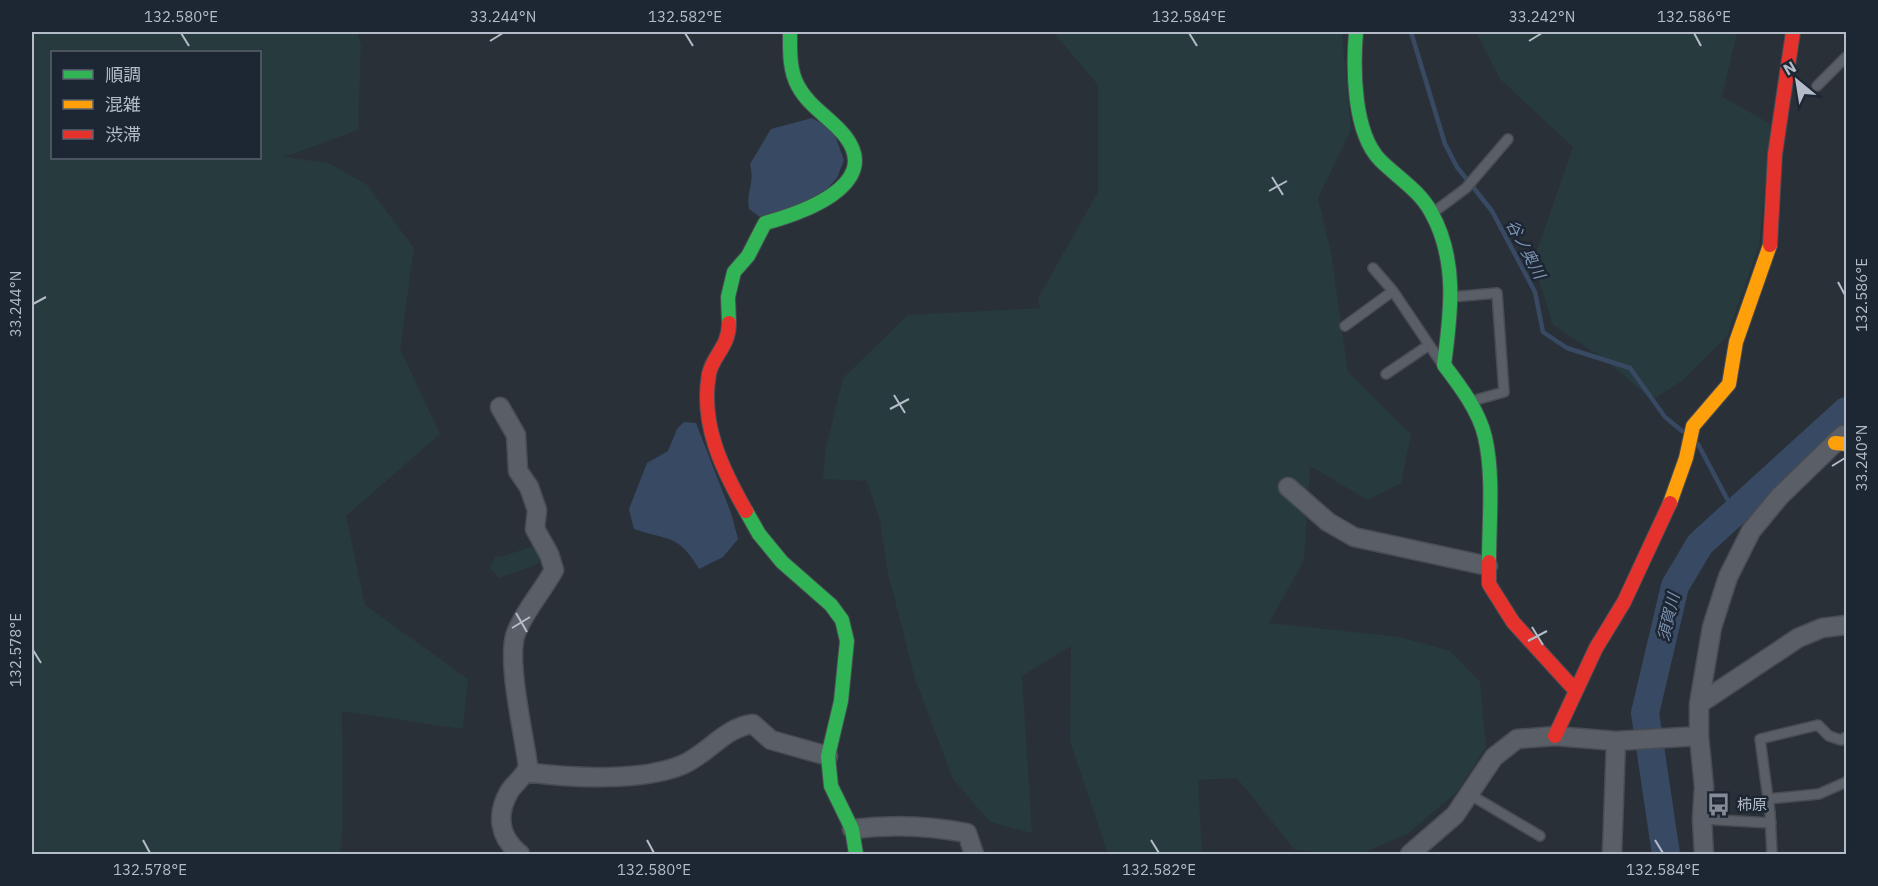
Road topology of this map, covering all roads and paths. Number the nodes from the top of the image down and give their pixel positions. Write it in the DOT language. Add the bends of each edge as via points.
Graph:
graph roads {
  1 [pos="790,32"];
  2 [pos="1356,32"];
  3 [pos="1793,32"];
  4 [pos="1846,57"];
  5 [pos="1817,86"];
  6 [pos="1508,139"];
  7 [pos="1432,214"];
  8 [pos="1373,268"];
  9 [pos="1393,291"];
  10 [pos="1452,297"];
  11 [pos="1345,326"];
  12 [pos="1429,345"];
  13 [pos="1444,365"];
  14 [pos="1386,374"];
  15 [pos="1469,402"];
  16 [pos="500,407"];
  17 [pos="1843,440"];
  18 [pos="1288,487"];
  19 [pos="1488,566"];
  20 [pos="1846,625"];
  21 [pos="1575,690"];
  22 [pos="1699,704"];
  23 [pos="1555,736"];
  24 [pos="1698,736"];
  25 [pos="1846,737"];
  26 [pos="1623,741"];
  27 [pos="828,756"];
  28 [pos="526,772"];
  29 [pos="1846,783"];
  30 [pos="1469,794"];
  31 [pos="1768,799"];
  32 [pos="1702,819"];
  33 [pos="1771,823"];
  34 [pos="852,829"];
  35 [pos="1540,836"];
  36 [pos="520,855"];
  37 [pos="856,855"];
  38 [pos="974,855"];
  39 [pos="1410,855"];
  40 [pos="1612,855"];
  41 [pos="1704,855"];
  42 [pos="1772,855"];
  1 -- 27 [label="street" via="789,56 798,86 850,142 853,160 847,180 825,202 806,212 765,223 748,256 734,272 728,297 729,337 709,373 708,429 732,487 759,534 842,620 847,640 842,691"];
  2 -- 7 [label="street" via="1353,88 1371,150 1422,199"];
  3 -- 21 [label="street" via="1775,154 1770,246 1736,342 1729,384 1693,426 1674,496 1624,602"];
  4 -- 5 [label="lane"];
  6 -- 7 [label="lane" via="1468,185"];
  7 -- 10 [label="street" via="1453,279"];
  8 -- 9 [label="lane"];
  9 -- 11 [label="lane"];
  9 -- 12 [label="lane"];
  10 -- 13 [label="street"];
  10 -- 15 [label="lane" via="1497,293 1504,392"];
  12 -- 13 [label="lane"];
  12 -- 14 [label="lane"];
  13 -- 15 [label="street"];
  15 -- 19 [label="street" via="1485,436 1489,476"];
  16 -- 28 [label="street" via="516,435 518,471 529,487 537,510 537,537 554,570 515,636 513,657"];
  17 -- 22 [label="street" via="1780,496 1751,531 1728,577 1712,627"];
  18 -- 19 [label="street" via="1328,522 1354,537"];
  19 -- 21 [label="street" via="1489,584 1513,622"];
  20 -- 22 [label="street" via="1822,628 1798,638"];
  21 -- 23 [label="street"];
  22 -- 24 [label="street"];
  23 -- 26 [label="street"];
  23 -- 30 [label="street" via="1517,739 1494,757"];
  24 -- 26 [label="street"];
  24 -- 32 [label="street" via="1704,787"];
  25 -- 31 [label="lane" via="1840,740 1829,736 1818,725 1760,739"];
  26 -- 40 [label="street"];
  27 -- 28 [label="street" via="771,740 753,724 738,726 705,753 681,765 648,773 571,778"];
  27 -- 34 [label="street" via="831,786"];
  28 -- 36 [label="street" via="510,791 499,814 501,829"];
  29 -- 31 [label="lane" via="1819,794"];
  30 -- 35 [label="lane"];
  30 -- 39 [label="street" via="1455,815"];
  31 -- 33 [label="lane"];
  32 -- 33 [label="lane"];
  32 -- 41 [label="street"];
  33 -- 42 [label="lane"];
  34 -- 37 [label="street"];
  34 -- 38 [label="street" via="888,825 967,833"];
}
